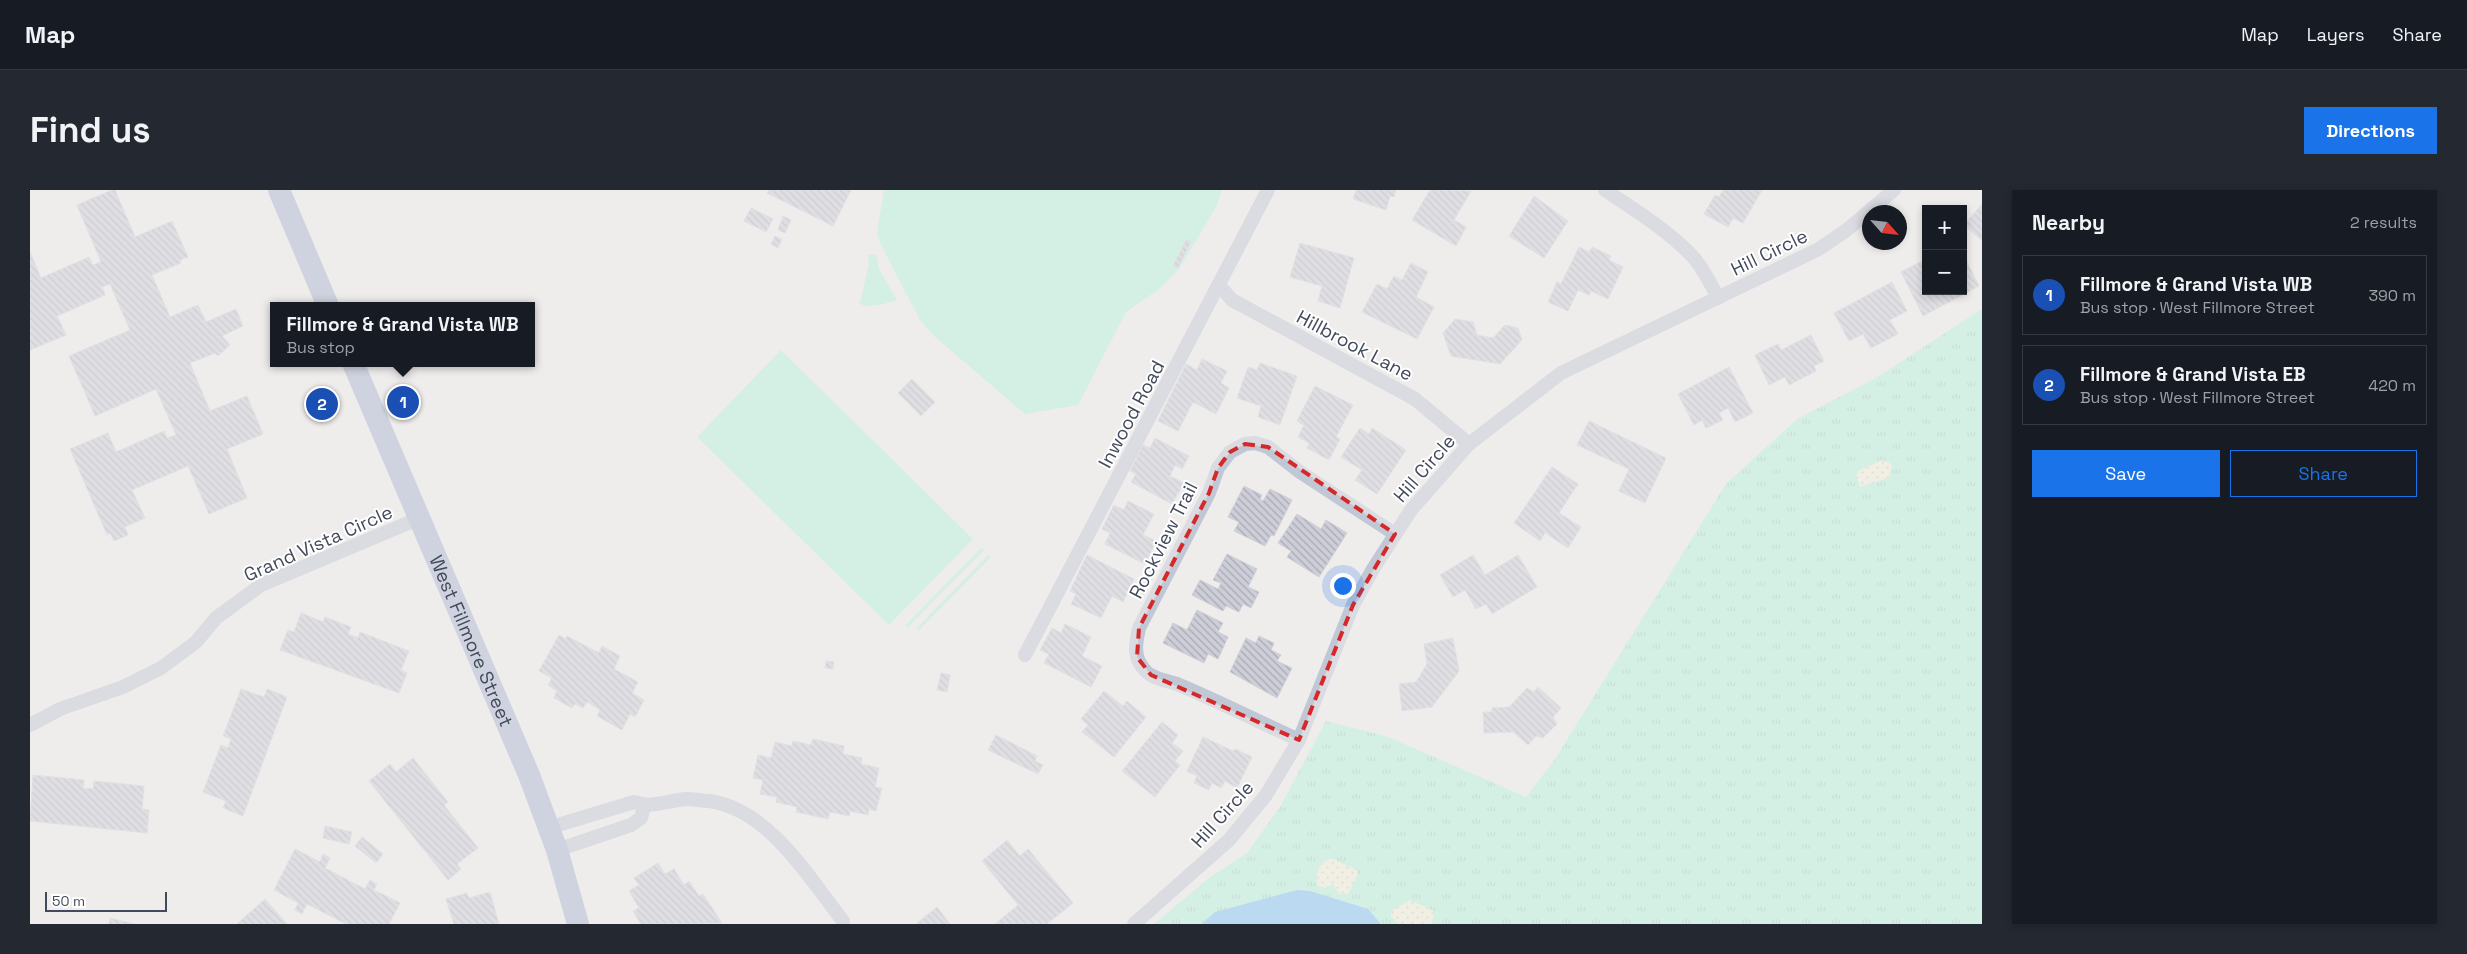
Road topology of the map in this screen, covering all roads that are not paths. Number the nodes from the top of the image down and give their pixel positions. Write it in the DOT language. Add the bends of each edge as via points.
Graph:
graph roads {
  1 [pos="279,190"];
  2 [pos="1268,190"];
  3 [pos="1605,190"];
  4 [pos="1894,190"];
  5 [pos="1219,285"];
  6 [pos="1718,298"];
  7 [pos="326,302"];
  8 [pos="355,367"];
  9 [pos="1470,444"];
  10 [pos="420,518"];
  11 [pos="1395,534"];
  12 [pos="1025,655"];
  13 [pos="30,725"];
  14 [pos="1299,740"];
  15 [pos="644,806"];
  16 [pos="548,828"];
  17 [pos="557,850"];
  18 [pos="843,922"];
  19 [pos="578,924"];
  20 [pos="1134,924"];
  1 -- 7 [label="main road"];
  2 -- 5 [label="street, Inwood Road"];
  3 -- 6 [label="street" via="1694,258"];
  4 -- 6 [label="street, Hill Circle" via="1848,230 1819,249"];
  5 -- 9 [label="street, Hillbrook Lane" via="1232,300 1415,399"];
  5 -- 12 [label="street, Inwood Road"];
  6 -- 9 [label="street, Hill Circle" via="1561,373"];
  8 -- 10 [label="main road, West Fillmore Street"];
  9 -- 11 [label="street, Hill Circle" via="1437,478"];
  10 -- 13 [label="street, Grand Vista Circle" via="261,586 222,614 196,642 161,668 123,687 60,708"];
  10 -- 16 [label="main road, West Fillmore Street"];
  11 -- 14 [label="street, Hill Circle" via="1353,605"];
  11 -- 14 [label="street, Rockview Trail" via="1300,472 1268,447 1245,444 1230,452 1218,468 1209,493 1139,628 1137,657 1151,675"];
  14 -- 20 [label="street, Hill Circle" via="1266,795 1234,834"];
  15 -- 16 [label="street" via="634,802"];
  15 -- 17 [label="street" via="641,818 631,824"];
  15 -- 18 [label="street" via="686,799 734,808 774,834"];
  16 -- 17 [label="main road, West Fillmore Street"];
  17 -- 19 [label="main road, West Fillmore Street"];
}
